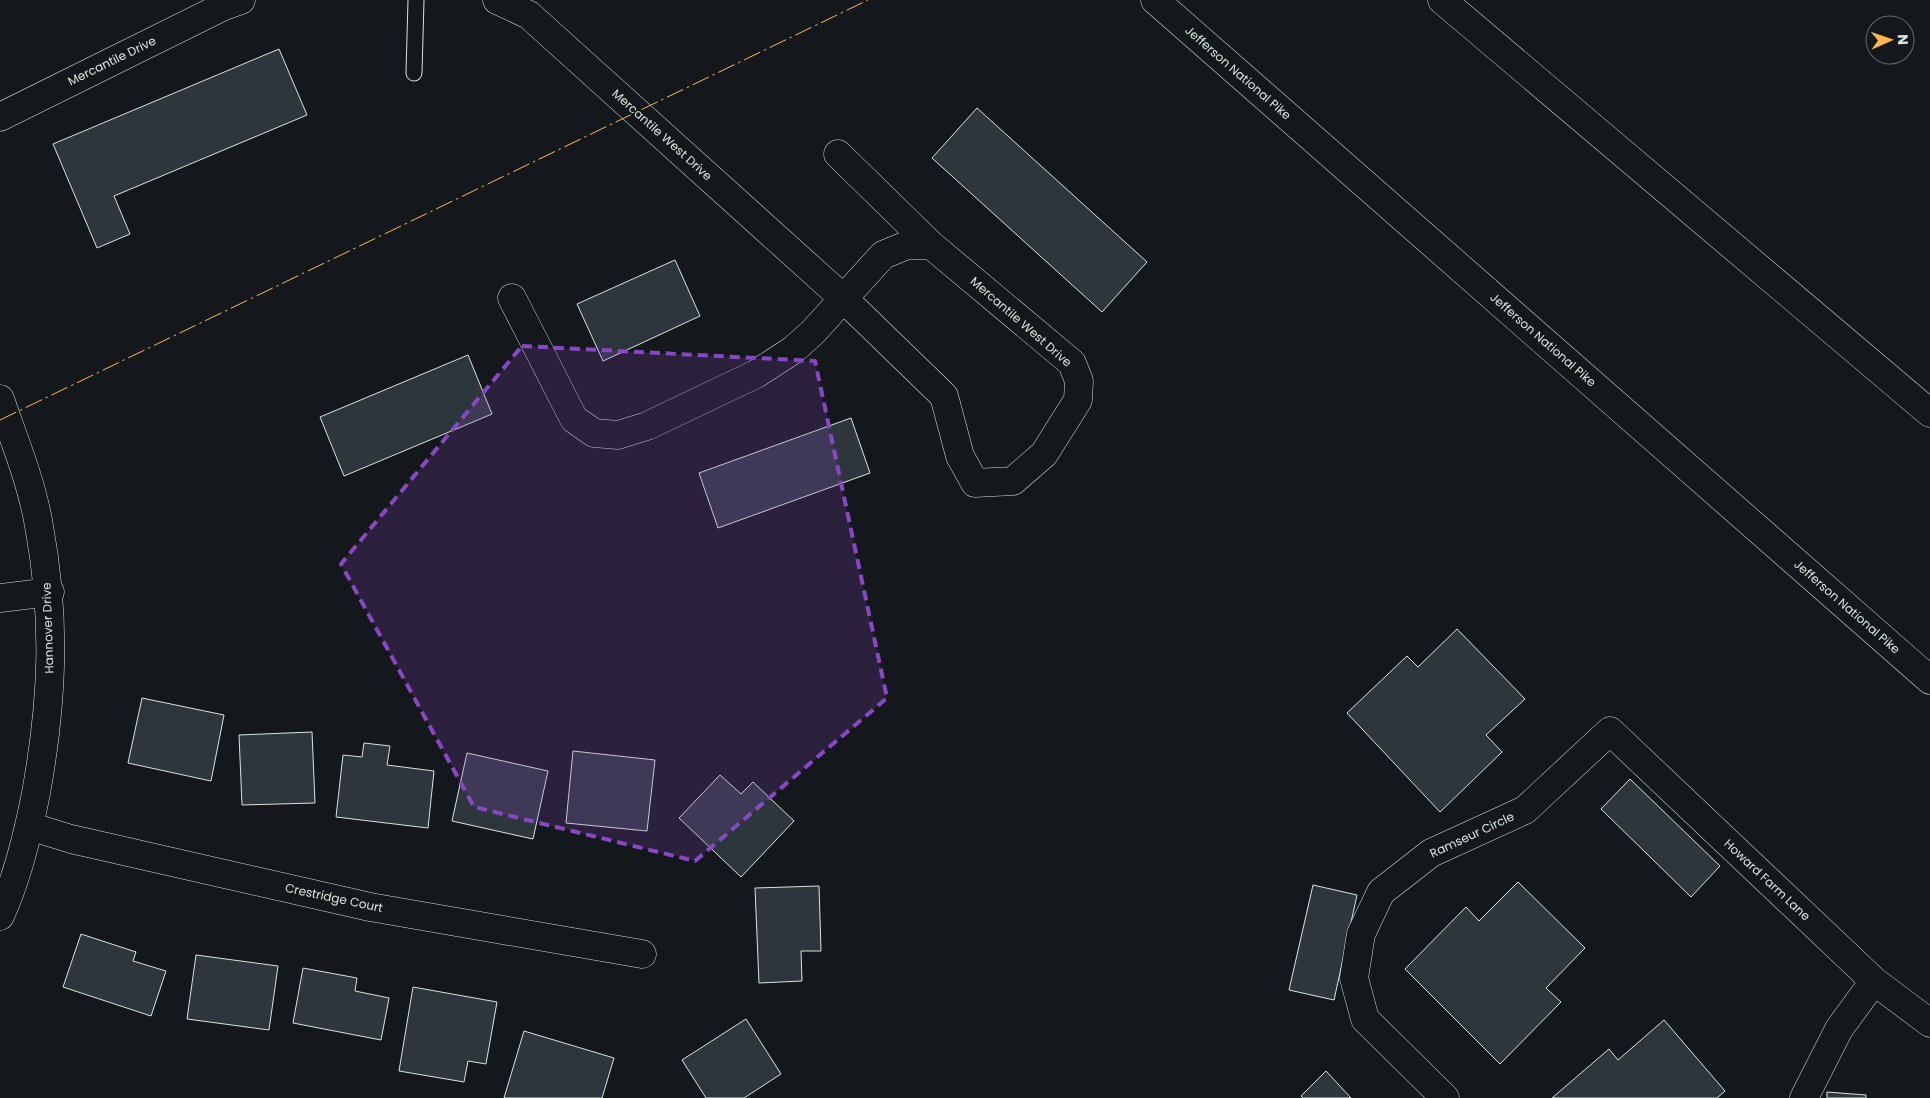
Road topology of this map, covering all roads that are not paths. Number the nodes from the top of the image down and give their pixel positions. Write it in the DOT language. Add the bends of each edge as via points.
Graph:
graph roads {
  1 [pos="416,0"];
  2 [pos="497,0"];
  3 [pos="1155,0"];
  4 [pos="1442,0"];
  5 [pos="229,2"];
  6 [pos="414,73"];
  7 [pos="0,117"];
  8 [pos="838,154"];
  9 [pos="932,245"];
  10 [pos="512,298"];
  11 [pos="844,299"];
  12 [pos="0,399"];
  13 [pos="1930,412"];
  14 [pos="50,592"];
  15 [pos="0,598"];
  16 [pos="1930,680"];
  17 [pos="1610,731"];
  18 [pos="29,826"];
  19 [pos="0,916"];
  20 [pos="642,954"];
  21 [pos="1874,981"];
  22 [pos="1930,1023"];
  23 [pos="1445,1098"];
  24 [pos="1804,1098"];
  1 -- 6 [label="lane"];
  2 -- 11 [label="main road, Mercantile West Drive" via="529,15"];
  3 -- 16 [label="main road, Jefferson National Pike"];
  4 -- 13 [label="main road"];
  5 -- 7 [label="main road, Mercantile Drive"];
  8 -- 9 [label="main road, Mercantile West Drive"];
  9 -- 11 [label="main road" via="907,245 883,255"];
  9 -- 11 [label="main road, Mercantile West Drive" via="1072,363 1079,381 1078,400 1044,454 1013,481 975,483 960,456 944,396"];
  10 -- 11 [label="main road" via="574,419 594,433 618,435 647,426 756,374 793,350"];
  12 -- 14 [label="main road, Hannover Drive" via="39,523"];
  14 -- 15 [label="main road"];
  14 -- 18 [label="main road, Hannover Drive" via="51,666 44,750"];
  17 -- 21 [label="main road, Howard Farm Lane"];
  17 -- 23 [label="main road, Ramseur Circle" via="1525,810 1431,853 1381,892 1361,934 1354,978 1365,1020"];
  18 -- 19 [label="main road, Hannover Drive" via="9,897"];
  18 -- 20 [label="main road, Crestridge Court" via="71,839 370,907"];
  21 -- 22 [label="main road, Howard Farm Lane"];
  21 -- 24 [label="main road" via="1838,1029"];
}
